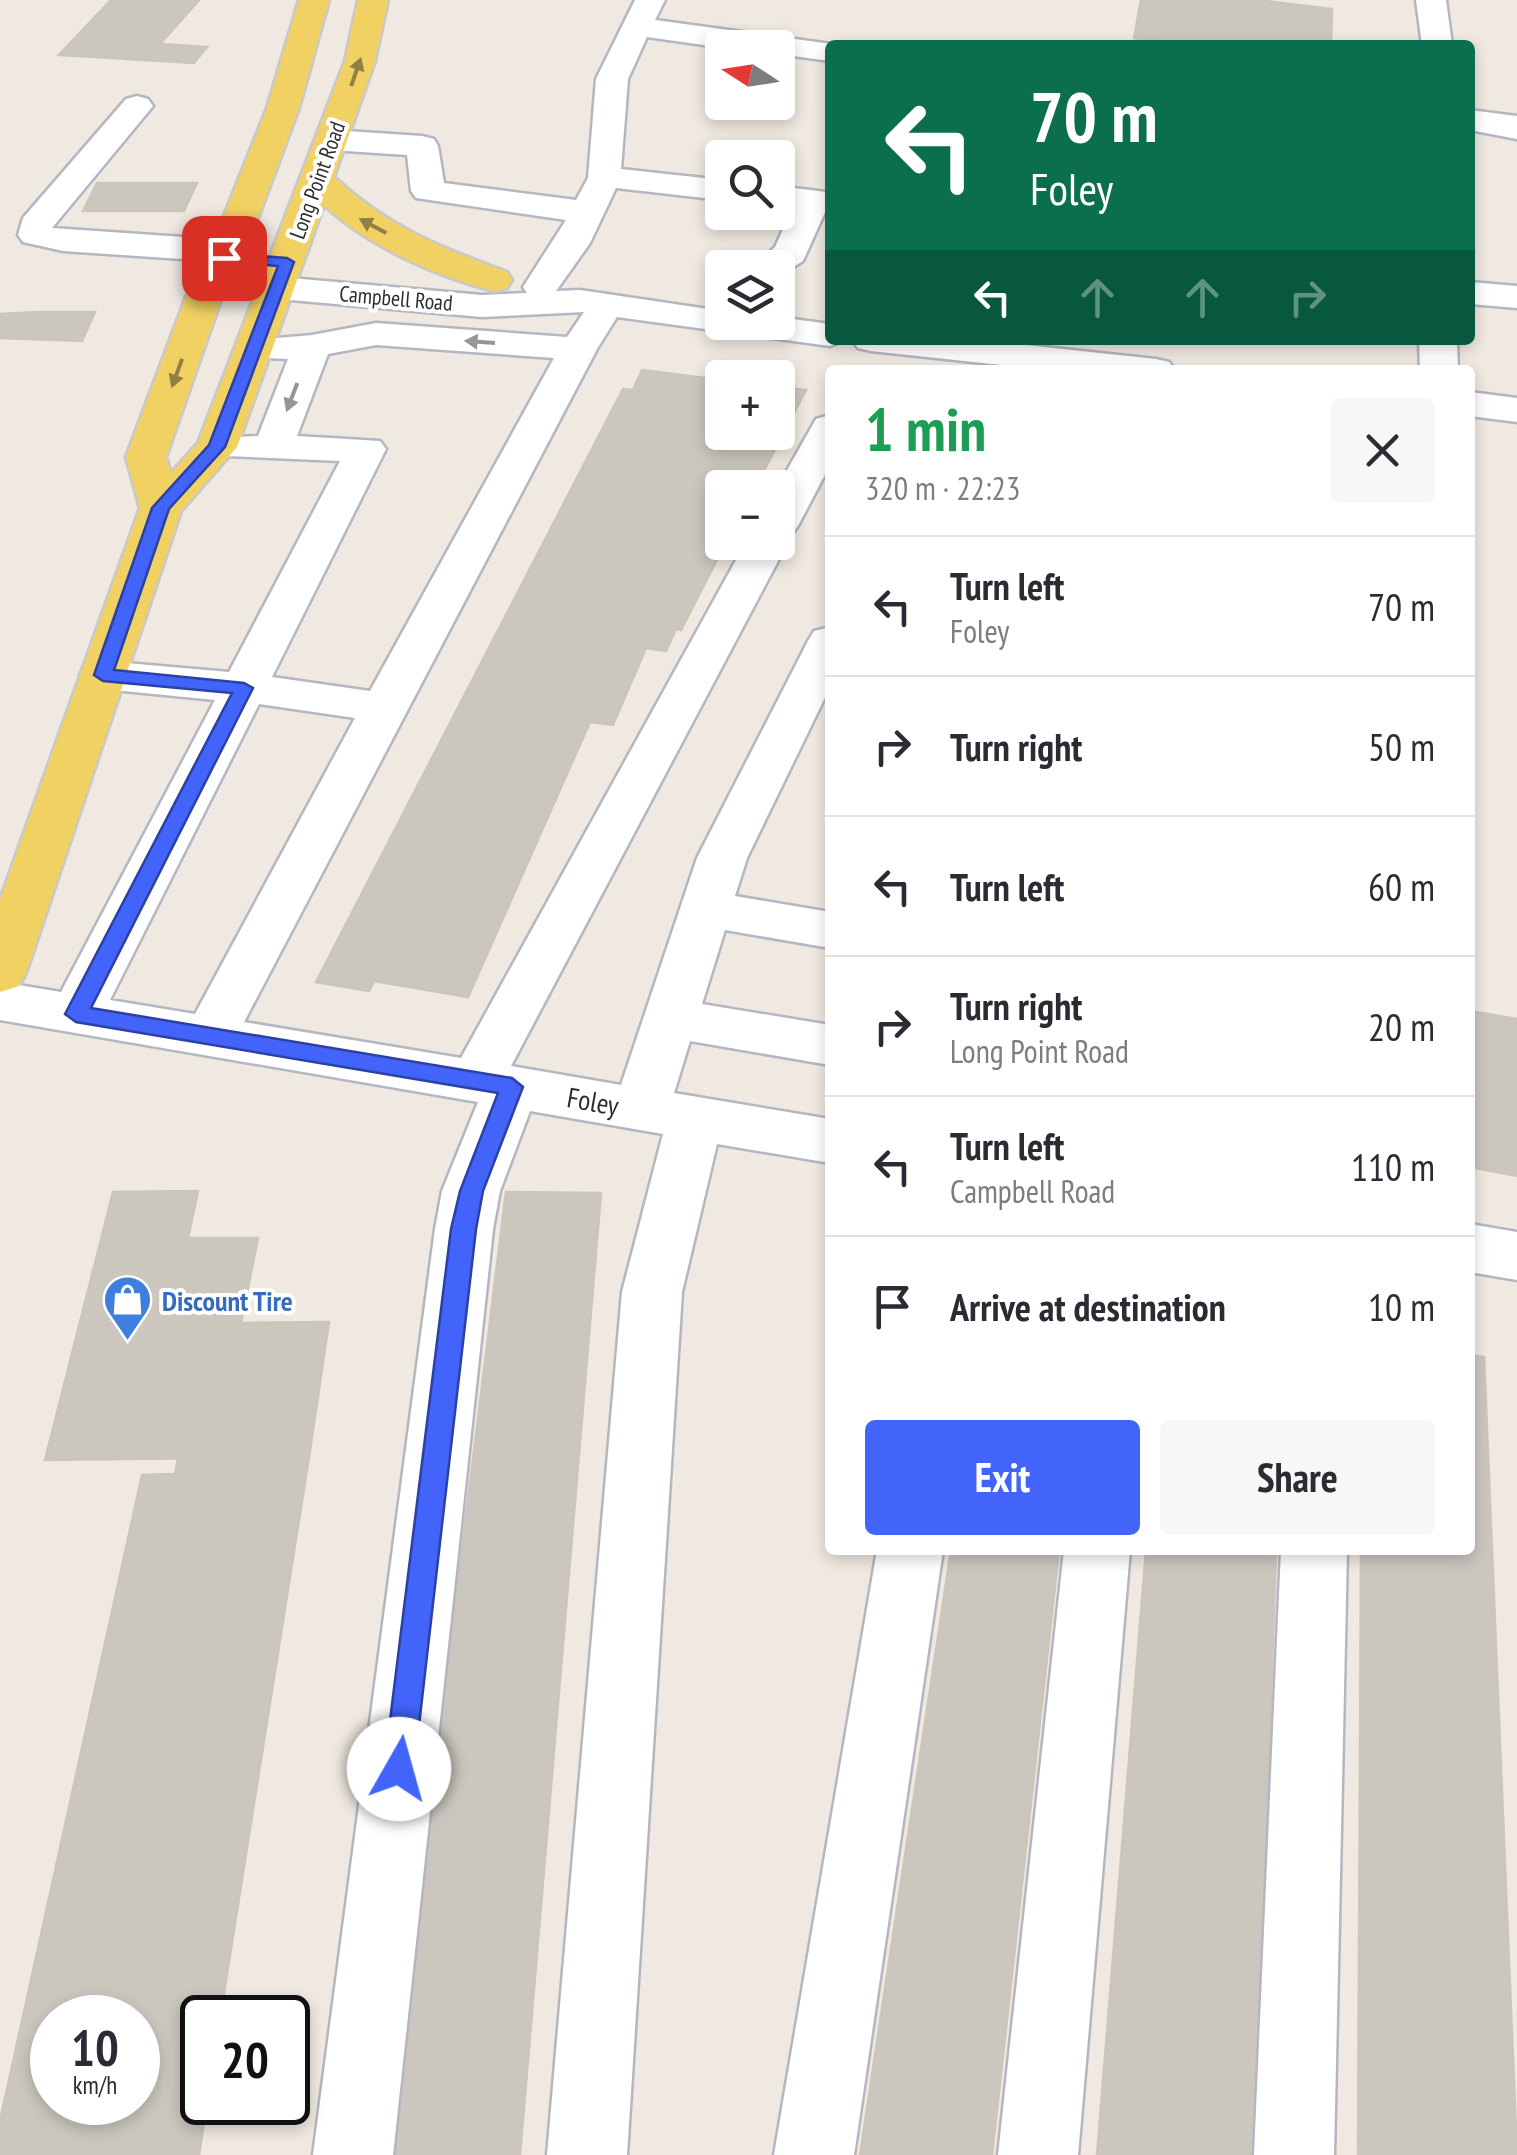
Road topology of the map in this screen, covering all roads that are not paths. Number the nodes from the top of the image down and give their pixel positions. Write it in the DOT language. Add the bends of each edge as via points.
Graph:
graph roads {
  1 [pos="314,0"];
  2 [pos="373,0"];
  3 [pos="1432,0"];
  4 [pos="643,13"];
  5 [pos="1436,40"];
  6 [pos="825,51"];
  7 [pos="136,106"];
  8 [pos="1475,121"];
  9 [pos="1517,129"];
  10 [pos="332,140"];
  11 [pos="604,177"];
  12 [pos="317,180"];
  13 [pos="705,188"];
  14 [pos="795,198"];
  15 [pos="587,212"];
  16 [pos="791,250"];
  17 [pos="221,263"];
  18 [pos="282,276"];
  19 [pos="494,280"];
  20 [pos="541,288"];
  21 [pos="1475,294"];
  22 [pos="1517,298"];
  23 [pos="705,302"];
  24 [pos="593,303"];
  25 [pos="677,318"];
  26 [pos="705,320"];
  27 [pos="795,331"];
  28 [pos="825,334"];
  29 [pos="897,345"];
  30 [pos="312,346"];
  31 [pos="578,349"];
  32 [pos="1030,349"];
  33 [pos="254,350"];
  34 [pos="970,361"];
  35 [pos="1126,365"];
  36 [pos="1475,405"];
  37 [pos="1517,410"];
  38 [pos="825,435"];
  39 [pos="217,447"];
  40 [pos="273,448"];
  41 [pos="795,492"];
  42 [pos="161,508"];
  43 [pos="758,560"];
  44 [pos="825,651"];
  45 [pos="103,675"];
  46 [pos="244,688"];
  47 [pos="384,707"];
  48 [pos="706,909"];
  49 [pos="825,929"];
  50 [pos="0,973"];
  51 [pos="0,1001"];
  52 [pos="76,1014"];
  53 [pos="670,1018"];
  54 [pos="208,1036"];
  55 [pos="825,1044"];
  56 [pos="494,1084"];
  57 [pos="668,1113"];
  58 [pos="825,1140"];
  59 [pos="1475,1249"];
  60 [pos="1517,1256"];
  61 [pos="909,1555"];
  62 [pos="1097,1555"];
  63 [pos="1314,1555"];
  64 [pos="353,2155"];
  65 [pos="586,2155"];
  66 [pos="814,2155"];
  67 [pos="1038,2155"];
  68 [pos="1294,2155"];
  1 -- 17 [label="main road" via="284,108"];
  10 -- 2 [label="main road, Long Point Road, one-way"];
  3 -- 5 [label="street"];
  4 -- 6 [label="street"];
  4 -- 11 [label="street" via="612,79"];
  7 -- 17 [label="street, Campbell Road" via="35,224 35,235"];
  8 -- 9 [label="street"];
  10 -- 12 [label="main road, Long Point Road"];
  10 -- 15 [label="street" via="422,146 428,191"];
  11 -- 13 [label="street"];
  11 -- 15 [label="street"];
  12 -- 18 [label="main road, Long Point Road"];
  19 -- 12 [label="main road, one-way" via="432,257 357,217"];
  14 -- 16 [label="street" via="814,200"];
  15 -- 20 [label="street"];
  17 -- 18 [label="street, Campbell Road"];
  17 -- 42 [label="main road, one-way" via="146,456"];
  18 -- 19 [label="street, Campbell Road" via="351,260 417,264"];
  18 -- 24 [label="street, Campbell Road" via="482,306"];
  18 -- 33 [label="main road, Long Point Road"];
  19 -- 20 [label="street, Campbell Road"];
  20 -- 24 [label="street, Campbell Road"];
  21 -- 22 [label="street"];
  23 -- 25 [label="street"];
  24 -- 25 [label="street, Campbell Road"];
  24 -- 31 [label="street"];
  25 -- 26 [label="street, Campbell Road"];
  27 -- 28 [label="street, Campbell Road"];
  29 -- 34 [label="street"];
  31 -- 30 [label="street, one-way" via="376,334"];
  30 -- 33 [label="street"];
  30 -- 40 [label="street, one-way"];
  31 -- 47 [label="street"];
  32 -- 34 [label="street"];
  32 -- 35 [label="street"];
  33 -- 39 [label="main road, Long Point Road"];
  36 -- 37 [label="street"];
  38 -- 41 [label="street"];
  39 -- 40 [label="street"];
  39 -- 42 [label="main road, Long Point Road"];
  40 -- 46 [label="street" via="366,449"];
  42 -- 45 [label="main road, Long Point Road"];
  43 -- 56 [label="street"];
  44 -- 48 [label="street" via="722,858"];
  45 -- 46 [label="street"];
  45 -- 50 [label="main road, Long Point Road"];
  46 -- 47 [label="street"];
  46 -- 52 [label="street"];
  47 -- 54 [label="street"];
  48 -- 49 [label="street"];
  48 -- 53 [label="street"];
  51 -- 52 [label="street, Foley"];
  52 -- 54 [label="street, Foley"];
  53 -- 55 [label="street"];
  53 -- 57 [label="street"];
  54 -- 56 [label="street, Foley"];
  56 -- 57 [label="street, Foley"];
  56 -- 64 [label="street" via="464,1229"];
  57 -- 58 [label="street, Foley"];
  57 -- 65 [label="street"];
  59 -- 60 [label="street"];
  61 -- 66 [label="street"];
  62 -- 67 [label="street"];
  63 -- 68 [label="street"];
}
